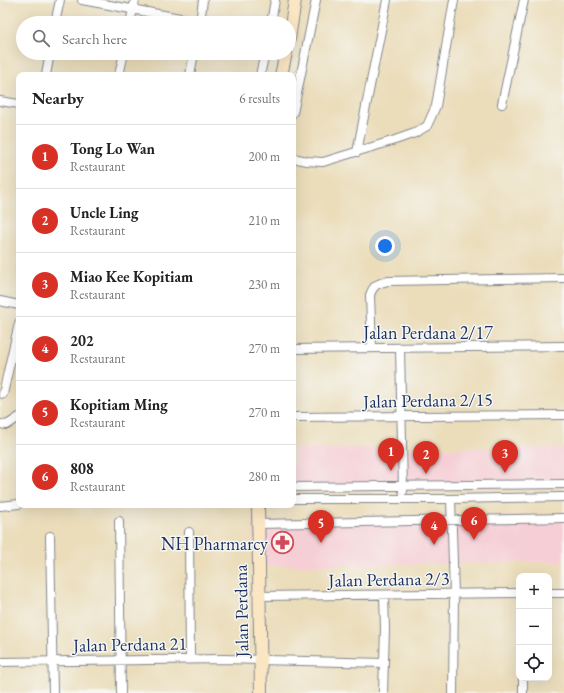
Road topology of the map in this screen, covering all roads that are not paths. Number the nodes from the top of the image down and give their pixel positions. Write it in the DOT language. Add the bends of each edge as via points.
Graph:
graph roads {
  1 [pos="82,0"];
  2 [pos="135,0"];
  3 [pos="203,0"];
  4 [pos="275,0"];
  5 [pos="295,0"];
  6 [pos="316,0"];
  7 [pos="387,0"];
  8 [pos="454,0"];
  9 [pos="524,0"];
  10 [pos="59,3"];
  11 [pos="56,16"];
  12 [pos="129,16"];
  13 [pos="132,16"];
  14 [pos="202,16"];
  15 [pos="272,16"];
  16 [pos="293,16"];
  17 [pos="49,60"];
  18 [pos="122,60"];
  19 [pos="193,60"];
  20 [pos="263,60"];
  21 [pos="284,60"];
  22 [pos="47,72"];
  23 [pos="120,72"];
  24 [pos="191,72"];
  25 [pos="261,72"];
  26 [pos="282,72"];
  27 [pos="296,98"];
  28 [pos="0,101"];
  29 [pos="16,104"];
  30 [pos="502,104"];
  31 [pos="357,152"];
  32 [pos="296,159"];
  33 [pos="564,278"];
  34 [pos="0,301"];
  35 [pos="16,304"];
  36 [pos="16,336"];
  37 [pos="564,346"];
  38 [pos="372,348"];
  39 [pos="400,348"];
  40 [pos="296,349"];
  41 [pos="3,394"];
  42 [pos="564,415"];
  43 [pos="296,417"];
  44 [pos="402,417"];
  45 [pos="16,419"];
  46 [pos="0,424"];
  47 [pos="564,484"];
  48 [pos="296,487"];
  49 [pos="403,487"];
  50 [pos="564,497"];
  51 [pos="403,498"];
  52 [pos="296,499"];
  53 [pos="451,499"];
  54 [pos="16,504"];
  55 [pos="0,506"];
  56 [pos="258,508"];
  57 [pos="564,518"];
  58 [pos="119,521"];
  59 [pos="451,521"];
  60 [pos="258,524"];
  61 [pos="189,532"];
  62 [pos="50,536"];
  63 [pos="516,593"];
  64 [pos="552,593"];
  65 [pos="564,593"];
  66 [pos="454,594"];
  67 [pos="384,595"];
  68 [pos="259,596"];
  69 [pos="190,659"];
  70 [pos="121,660"];
  71 [pos="260,660"];
  72 [pos="52,661"];
  73 [pos="0,662"];
  74 [pos="384,663"];
  75 [pos="523,681"];
  76 [pos="53,693"];
  77 [pos="121,693"];
  78 [pos="261,693"];
  79 [pos="383,693"];
  80 [pos="453,693"];
  81 [pos="523,693"];
  1 -- 12 [label="street"];
  2 -- 13 [label="street"];
  3 -- 14 [label="street"];
  4 -- 15 [label="street"];
  5 -- 16 [label="street"];
  6 -- 27 [label="street"];
  7 -- 31 [label="street"];
  8 -- 31 [label="street" via="436,106 427,126 401,138"];
  9 -- 30 [label="street"];
  10 -- 11 [label="street"];
  17 -- 22 [label="street"];
  18 -- 23 [label="street"];
  19 -- 24 [label="street"];
  20 -- 25 [label="street"];
  21 -- 26 [label="street"];
  28 -- 29 [label="street"];
  31 -- 32 [label="street" via="324,162"];
  33 -- 38 [label="street" via="388,281 377,284 372,288 370,295"];
  34 -- 35 [label="street"];
  36 -- 41 [label="street"];
  37 -- 39 [label="street, Jalan Perdana 2/17"];
  38 -- 39 [label="street, Jalan Perdana 2/17"];
  38 -- 40 [label="street, Jalan Perdana 2/17"];
  39 -- 44 [label="street"];
  42 -- 44 [label="street, Jalan Perdana 2/15"];
  43 -- 44 [label="street, Jalan Perdana 2/15"];
  44 -- 49 [label="street"];
  45 -- 46 [label="street" via="7,425"];
  47 -- 49 [label="street"];
  48 -- 49 [label="street"];
  49 -- 51 [label="street"];
  50 -- 53 [label="street"];
  51 -- 52 [label="street"];
  51 -- 53 [label="street"];
  53 -- 59 [label="street"];
  54 -- 55 [label="street"];
  56 -- 60 [label="street, Jalan Perdana"];
  57 -- 59 [label="street"];
  58 -- 70 [label="street"];
  59 -- 60 [label="street"];
  59 -- 66 [label="street"];
  60 -- 68 [label="street, Jalan Perdana"];
  61 -- 69 [label="street"];
  62 -- 72 [label="street"];
  63 -- 66 [label="street, Jalan Perdana 2/3"];
  64 -- 65 [label="street"];
  66 -- 67 [label="street, Jalan Perdana 2/3"];
  66 -- 80 [label="street"];
  67 -- 68 [label="street, Jalan Perdana 2/3"];
  67 -- 74 [label="street"];
  68 -- 71 [label="street, Jalan Perdana"];
  69 -- 70 [label="street, Jalan Perdana 21"];
  69 -- 71 [label="street, Jalan Perdana 21"];
  70 -- 72 [label="street, Jalan Perdana 21"];
  70 -- 77 [label="street"];
  71 -- 74 [label="street, Jalan Perdana 21"];
  71 -- 78 [label="street, Jalan Perdana"];
  72 -- 73 [label="street, Jalan Perdana 21"];
  72 -- 76 [label="street"];
  74 -- 79 [label="street"];
  75 -- 81 [label="street"];
}
